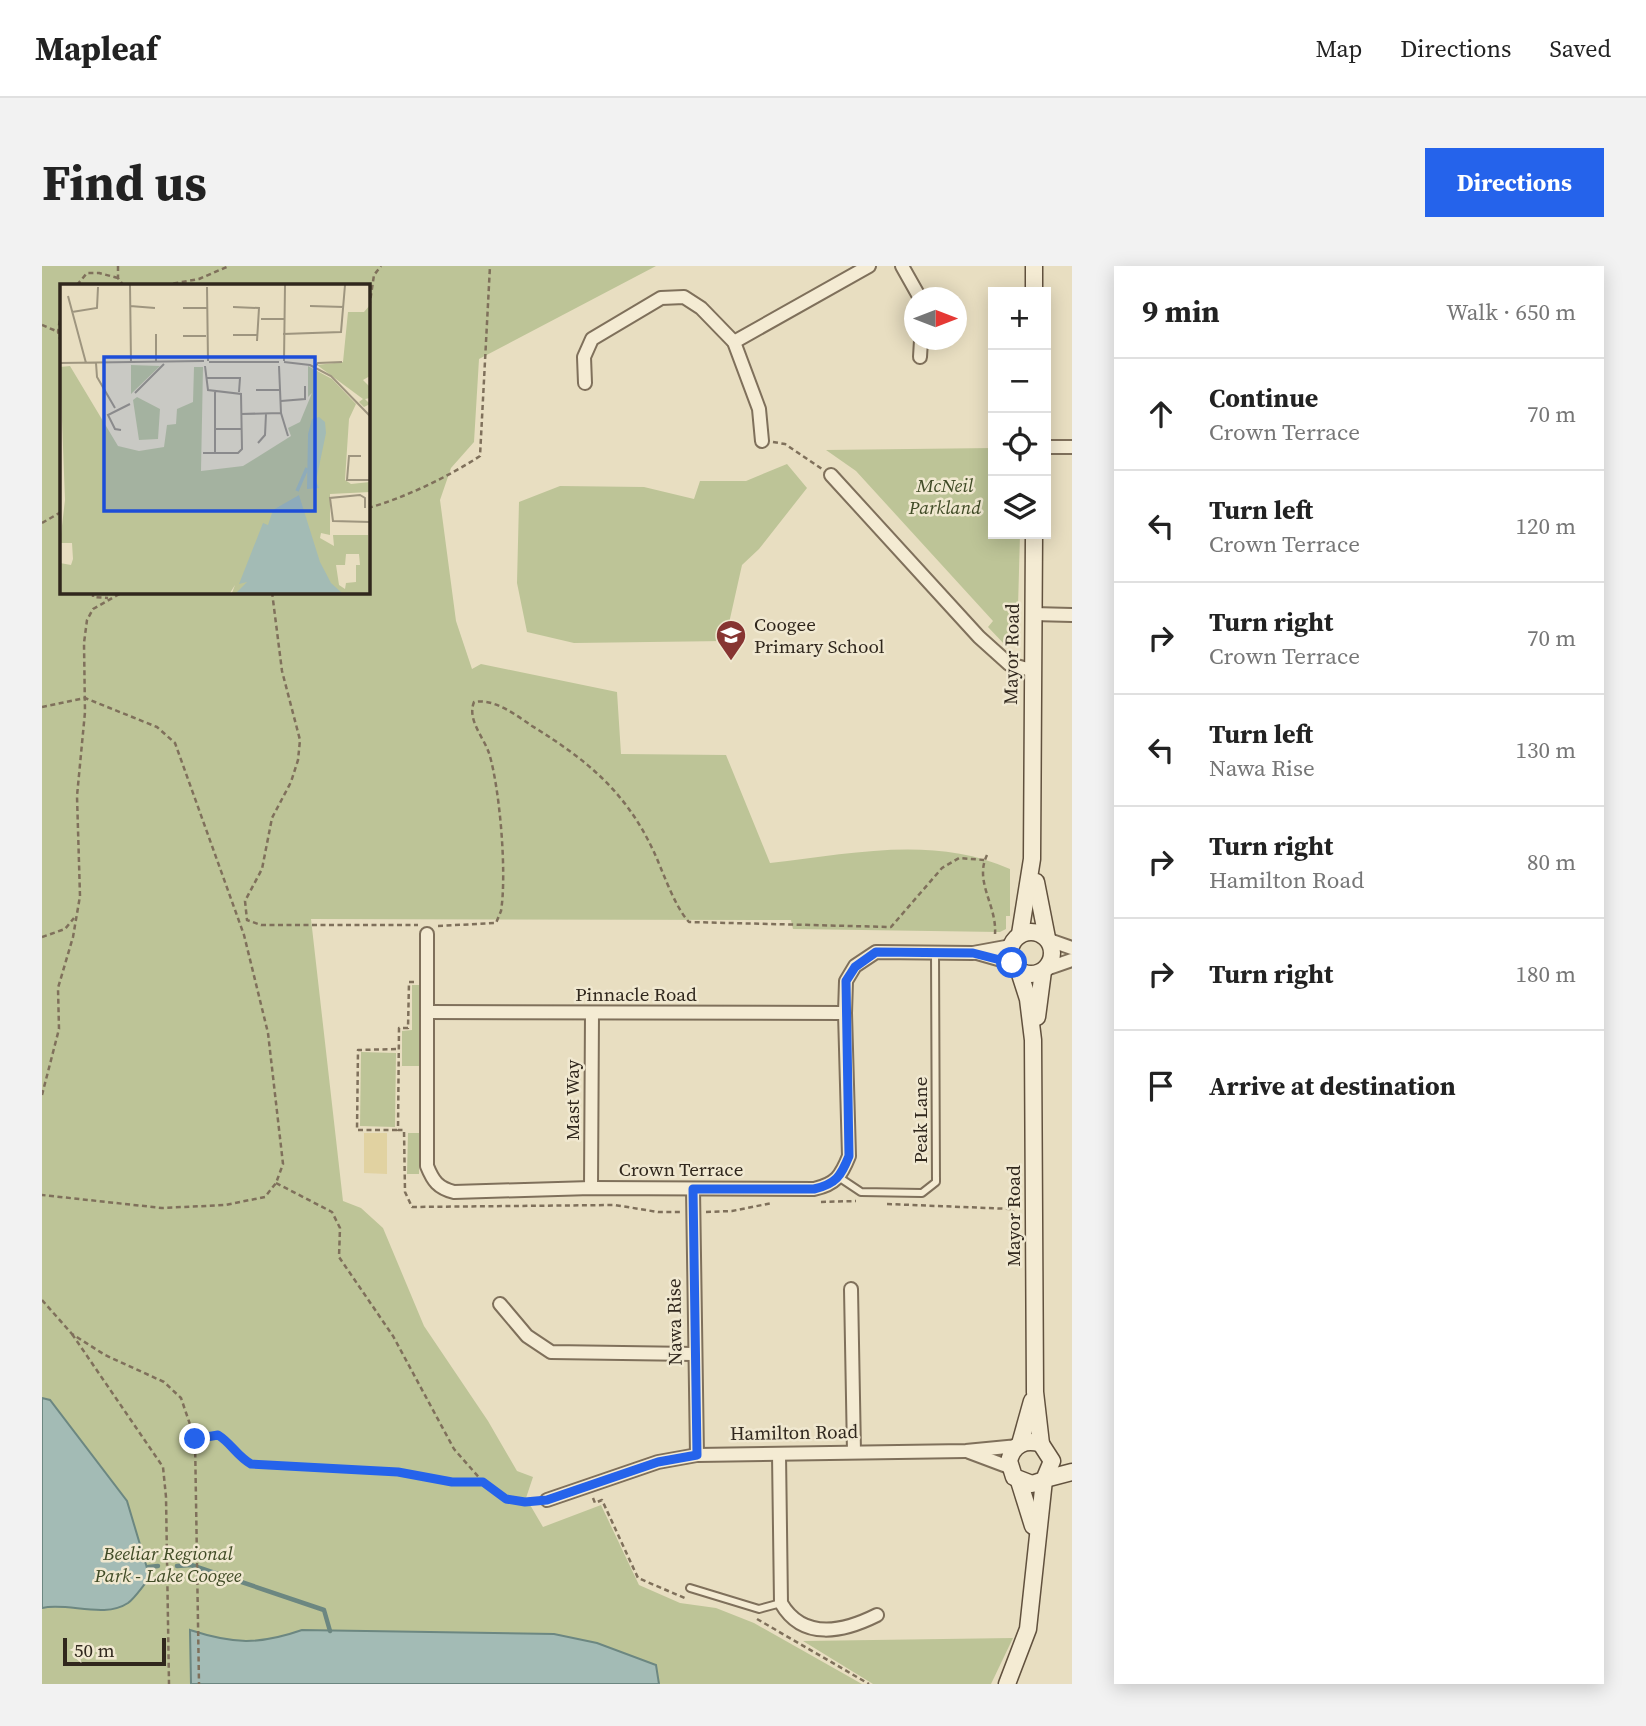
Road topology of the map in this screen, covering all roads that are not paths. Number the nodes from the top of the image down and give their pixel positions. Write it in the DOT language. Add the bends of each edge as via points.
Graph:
graph roads {
  1 [pos="869,266"];
  2 [pos="902,266"];
  3 [pos="1034,266"];
  4 [pos="914,287"];
  5 [pos="1034,287"];
  6 [pos="734,342"];
  7 [pos="921,350"];
  8 [pos="920,357"];
  9 [pos="585,383"];
  10 [pos="762,441"];
  11 [pos="1051,447"];
  12 [pos="1072,447"];
  13 [pos="831,475"];
  14 [pos="1034,539"];
  15 [pos="1033,614"];
  16 [pos="1072,615"];
  17 [pos="1031,670"];
  18 [pos="1032,859"];
  19 [pos="427,928"];
  20 [pos="1048,939"];
  21 [pos="1016,940"];
  22 [pos="1072,948"];
  23 [pos="935,953"];
  24 [pos="973,953"];
  25 [pos="1072,960"];
  26 [pos="1016,967"];
  27 [pos="1045,970"];
  28 [pos="427,1012"];
  29 [pos="592,1013"];
  30 [pos="845,1013"];
  31 [pos="1033,1040"];
  32 [pos="840,1178"];
  33 [pos="591,1188"];
  34 [pos="693,1189"];
  35 [pos="851,1289"];
  36 [pos="500,1304"];
  37 [pos="694,1354"];
  38 [pos="1035,1392"];
  39 [pos="1019,1445"];
  40 [pos="1046,1449"];
  41 [pos="965,1451"];
  42 [pos="854,1452"];
  43 [pos="779,1454"];
  44 [pos="697,1455"];
  45 [pos="1072,1465"];
  46 [pos="1009,1466"];
  47 [pos="1072,1472"];
  48 [pos="1045,1479"];
  49 [pos="1019,1481"];
  50 [pos="547,1500"];
  51 [pos="1036,1546"];
  52 [pos="690,1588"];
  53 [pos="781,1603"];
  54 [pos="877,1615"];
  55 [pos="1007,1684"];
  1 -- 6 [label="street"];
  2 -- 4 [label="street"];
  3 -- 5 [label="main road"];
  6 -- 9 [label="street" via="692,300 674,295 661,298 592,339 584,357"];
  6 -- 10 [label="street" via="759,409"];
  7 -- 8 [label="street"];
  11 -- 12 [label="street"];
  13 -- 17 [label="street" via="979,637 1009,664"];
  14 -- 15 [label="main road, Mayor Road"];
  15 -- 16 [label="street"];
  15 -- 17 [label="main road, Mayor Road"];
  17 -- 18 [label="main road, Mayor Road"];
  18 -- 20 [label="main road, Mayor Road"];
  18 -- 21 [label="main road, Mayor Road"];
  19 -- 28 [label="street, Crown Terrace"];
  20 -- 21 [label="main road" via="1029,931"];
  20 -- 22 [label="street"];
  20 -- 27 [label="main road" via="1052,960"];
  21 -- 24 [label="street"];
  21 -- 26 [label="main road"];
  23 -- 24 [label="street"];
  23 -- 30 [label="street" via="876,952 855,967 846,981"];
  23 -- 32 [label="lane, Peak Lane" via="936,1182 922,1193 860,1192"];
  24 -- 26 [label="street"];
  25 -- 27 [label="street"];
  26 -- 27 [label="main road" via="1031,975"];
  26 -- 31 [label="main road, Mayor Road" via="1028,999"];
  27 -- 31 [label="main road, Mayor Road"];
  28 -- 29 [label="street, Pinnacle Road"];
  28 -- 33 [label="street, Crown Terrace" via="427,1166 433,1181 454,1192"];
  29 -- 30 [label="street, Pinnacle Road"];
  29 -- 33 [label="street, Mast Way"];
  30 -- 32 [label="street" via="849,1156"];
  31 -- 38 [label="main road, Mayor Road"];
  32 -- 34 [label="street, Crown Terrace" via="814,1189"];
  33 -- 34 [label="street, Crown Terrace"];
  34 -- 37 [label="street, Nawa Rise"];
  35 -- 42 [label="street"];
  36 -- 37 [label="street" via="527,1336 551,1352"];
  37 -- 44 [label="street, Nawa Rise"];
  38 -- 39 [label="main road, Mayor Road"];
  38 -- 40 [label="main road, Mayor Road"];
  39 -- 40 [label="main road" via="1026,1441"];
  39 -- 41 [label="street, Hamilton Road"];
  39 -- 46 [label="main road" via="1010,1455"];
  40 -- 45 [label="main road"];
  40 -- 48 [label="main road" via="1052,1467"];
  41 -- 42 [label="street, Hamilton Road"];
  41 -- 46 [label="street, Hamilton Road"];
  42 -- 43 [label="street, Hamilton Road"];
  43 -- 44 [label="street, Hamilton Road"];
  43 -- 53 [label="street"];
  44 -- 50 [label="street, Hamilton Road" via="658,1462"];
  46 -- 49 [label="main road"];
  47 -- 48 [label="main road"];
  48 -- 49 [label="main road" via="1031,1484"];
  48 -- 51 [label="main road"];
  49 -- 51 [label="main road" via="1031,1511"];
  51 -- 55 [label="main road" via="1028,1629"];
  52 -- 53 [label="lane" via="759,1609"];
  53 -- 54 [label="street" via="790,1619 822,1630 855,1626"];
}
